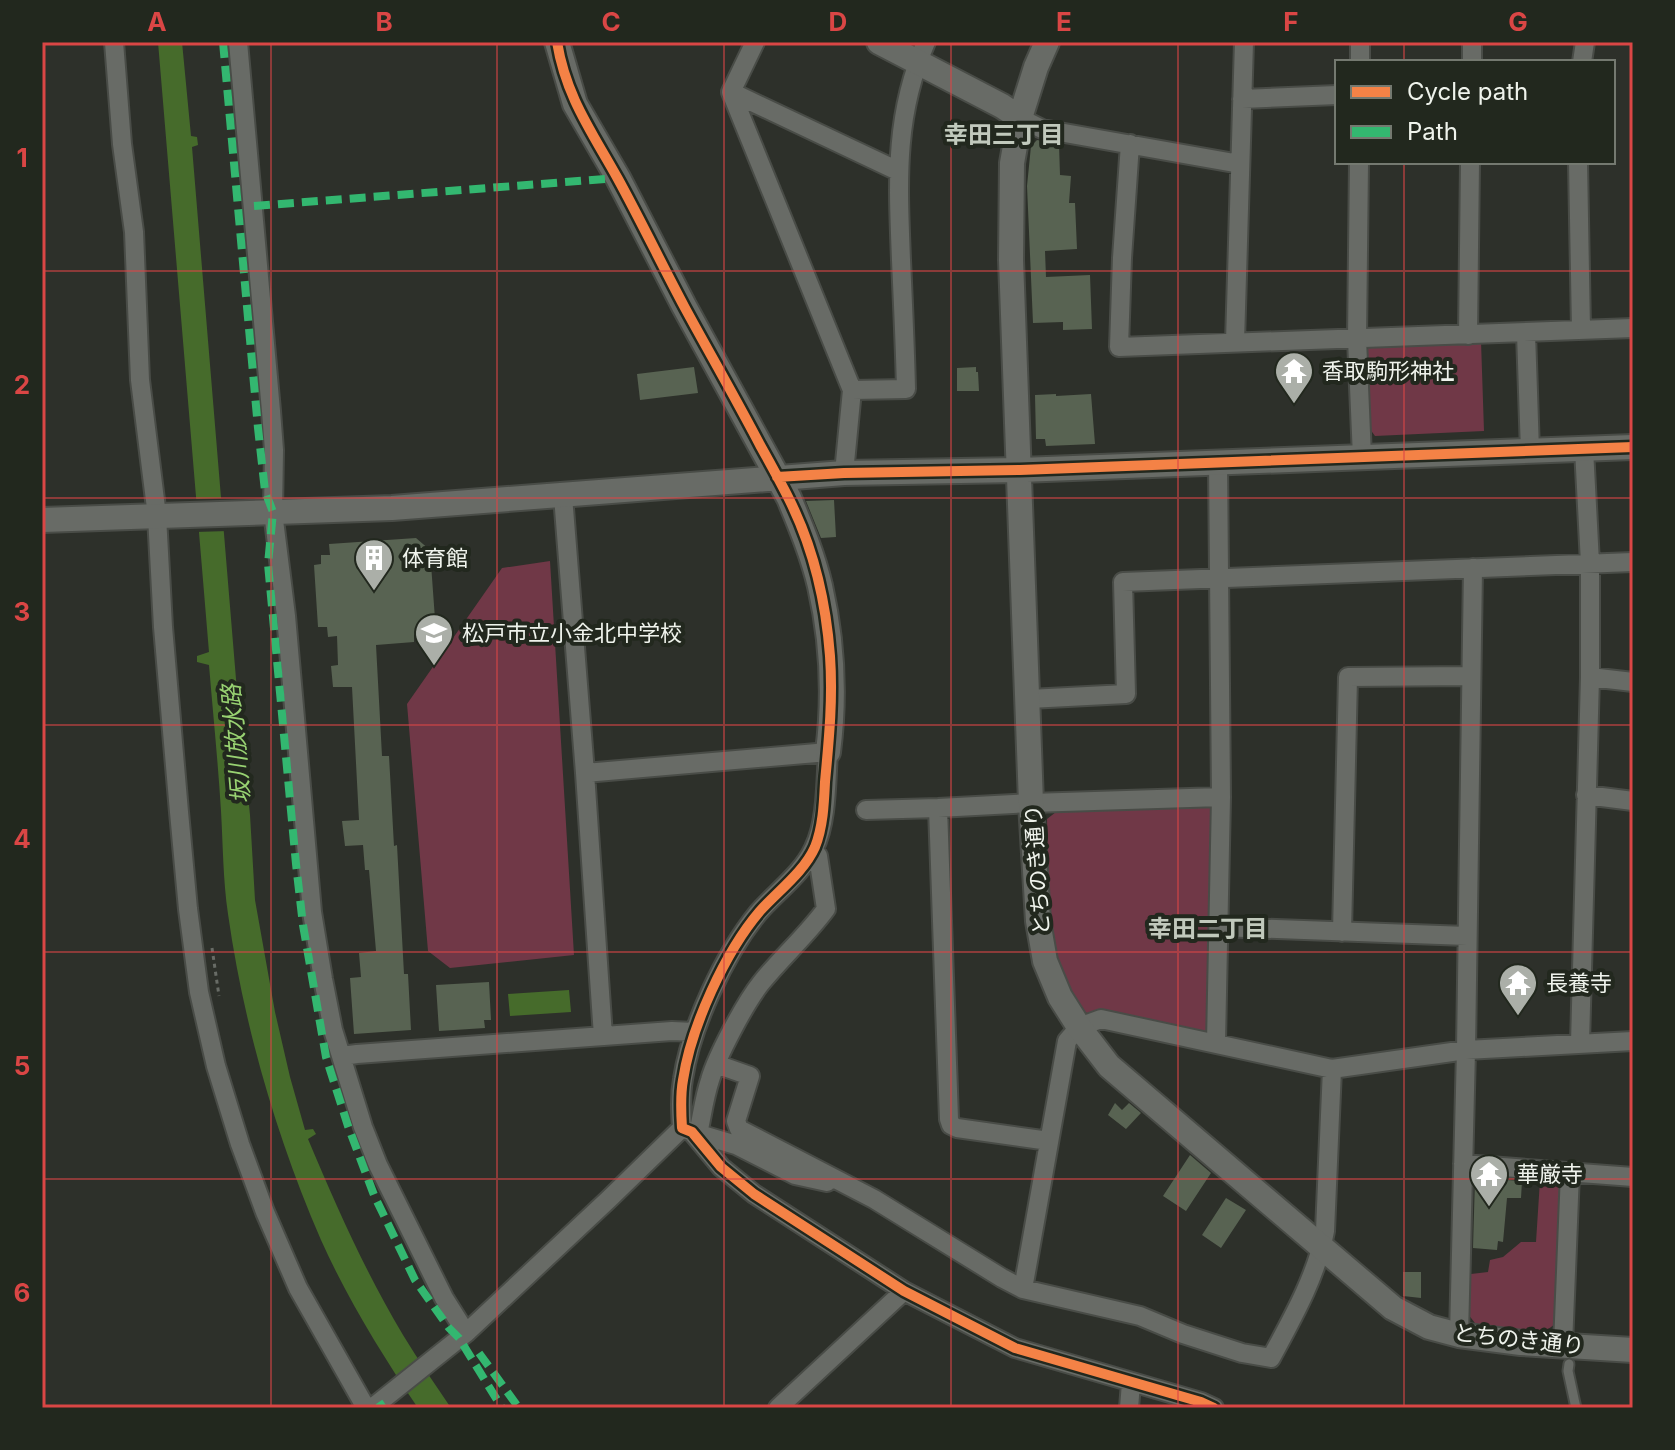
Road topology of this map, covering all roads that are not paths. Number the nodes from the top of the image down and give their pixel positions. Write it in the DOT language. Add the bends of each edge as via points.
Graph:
graph roads {
  1 [pos="114,42"];
  2 [pos="238,42"];
  3 [pos="557,42"];
  4 [pos="755,42"];
  5 [pos="879,42"];
  6 [pos="1047,42"];
  7 [pos="1244,42"];
  8 [pos="922,52"];
  9 [pos="731,92"];
  10 [pos="1335,95"];
  11 [pos="1242,99"];
  12 [pos="1020,118"];
  13 [pos="1130,144"];
  14 [pos="1240,164"];
  15 [pos="1359,164"];
  16 [pos="1470,164"];
  17 [pos="1578,164"];
  18 [pos="898,171"];
  19 [pos="1633,328"];
  20 [pos="1581,330"];
  21 [pos="1526,333"];
  22 [pos="1468,335"];
  23 [pos="1357,339"];
  24 [pos="1235,342"];
  25 [pos="852,390"];
  26 [pos="1633,447"];
  27 [pos="1584,449"];
  28 [pos="1530,451"];
  29 [pos="1362,457"];
  30 [pos="1218,461"];
  31 [pos="1020,470"];
  32 [pos="844,473"];
  33 [pos="777,477"];
  34 [pos="563,496"];
  35 [pos="269,512"];
  36 [pos="162,516"];
  37 [pos="42,520"];
  38 [pos="1633,562"];
  39 [pos="1590,563"];
  40 [pos="1473,568"];
  41 [pos="1220,576"];
  42 [pos="1471,676"];
  43 [pos="1590,677"];
  44 [pos="1633,682"];
  45 [pos="1029,699"];
  46 [pos="828,752"];
  47 [pos="585,773"];
  48 [pos="1586,795"];
  49 [pos="1221,797"];
  50 [pos="1633,801"];
  51 [pos="1031,803"];
  52 [pos="938,808"];
  53 [pos="866,810"];
  54 [pos="814,850"];
  55 [pos="1219,927"];
  56 [pos="1342,932"];
  57 [pos="1467,936"];
  58 [pos="1079,1027"];
  59 [pos="694,1032"];
  60 [pos="603,1036"];
  61 [pos="1633,1041"];
  62 [pos="1216,1042"];
  63 [pos="1580,1043"];
  64 [pos="1466,1050"];
  65 [pos="342,1056"];
  66 [pos="716,1064"];
  67 [pos="1332,1069"];
  68 [pos="691,1131"];
  69 [pos="1049,1141"];
  70 [pos="1463,1164"];
  71 [pos="1570,1173"];
  72 [pos="1633,1177"];
  73 [pos="849,1187"];
  74 [pos="1322,1247"];
  75 [pos="1023,1289"];
  76 [pos="904,1291"];
  77 [pos="462,1335"];
  78 [pos="1459,1335"];
  79 [pos="1633,1350"];
  80 [pos="1566,1355"];
  81 [pos="1131,1383"];
  82 [pos="372,1406"];
  83 [pos="778,1408"];
  84 [pos="1129,1408"];
  85 [pos="1214,1408"];
  86 [pos="1576,1408"];
  1 -- 36 [label="street" via="134,232 140,380"];
  2 -- 35 [label="street" via="273,437"];
  3 -- 33 [label="street" via="575,104"];
  4 -- 9 [label="street"];
  5 -- 8 [label="street"];
  6 -- 12 [label="street, とちのき通り"];
  7 -- 11 [label="street"];
  8 -- 12 [label="street"];
  8 -- 18 [label="street" via="904,110"];
  9 -- 18 [label="street"];
  9 -- 25 [label="street"];
  10 -- 11 [label="street"];
  11 -- 14 [label="street"];
  12 -- 13 [label="street" via="1042,129"];
  12 -- 31 [label="street, とちのき通り" via="1012,163 1011,260"];
  13 -- 14 [label="street"];
  13 -- 24 [label="street" via="1119,347"];
  14 -- 24 [label="street"];
  15 -- 23 [label="street"];
  16 -- 22 [label="street"];
  17 -- 20 [label="street"];
  18 -- 25 [label="street" via="906,389"];
  19 -- 20 [label="street"];
  20 -- 21 [label="street"];
  21 -- 22 [label="street"];
  21 -- 28 [label="street"];
  22 -- 23 [label="street"];
  23 -- 24 [label="street"];
  23 -- 29 [label="street"];
  25 -- 32 [label="street"];
  26 -- 27 [label="street"];
  27 -- 28 [label="street"];
  27 -- 39 [label="street"];
  28 -- 29 [label="street"];
  29 -- 30 [label="street"];
  30 -- 31 [label="street"];
  30 -- 41 [label="street"];
  31 -- 32 [label="street"];
  31 -- 45 [label="street, とちのき通り"];
  32 -- 33 [label="street"];
  33 -- 34 [label="street"];
  33 -- 46 [label="street" via="806,542 826,616 832,722"];
  34 -- 35 [label="street"];
  34 -- 47 [label="street"];
  35 -- 36 [label="street"];
  35 -- 65 [label="street" via="286,616 312,912"];
  36 -- 37 [label="street"];
  36 -- 82 [label="street" via="169,701 188,909 216,1066 240,1144 298,1288"];
  38 -- 39 [label="street"];
  39 -- 40 [label="street"];
  39 -- 43 [label="street"];
  40 -- 41 [label="street"];
  40 -- 42 [label="street"];
  41 -- 45 [label="street" via="1123,582 1126,694"];
  41 -- 49 [label="street"];
  42 -- 56 [label="street" via="1348,677"];
  42 -- 57 [label="street"];
  43 -- 44 [label="street"];
  43 -- 48 [label="street"];
  45 -- 51 [label="street, とちのき通り"];
  46 -- 47 [label="street"];
  46 -- 54 [label="street"];
  47 -- 60 [label="street"];
  48 -- 50 [label="street"];
  48 -- 63 [label="street"];
  49 -- 51 [label="street"];
  49 -- 55 [label="street"];
  51 -- 52 [label="street"];
  51 -- 58 [label="street, とちのき通り" via="1045,961"];
  52 -- 53 [label="street"];
  52 -- 69 [label="street" via="949,1119 957,1128"];
  54 -- 59 [label="street" via="744,932"];
  54 -- 66 [label="street" via="826,909 760,984"];
  55 -- 56 [label="street"];
  55 -- 62 [label="street"];
  56 -- 57 [label="street"];
  57 -- 64 [label="street"];
  58 -- 62 [label="street" via="1101,1019"];
  58 -- 69 [label="street" via="1067,1041"];
  58 -- 74 [label="street, とちのき通り" via="1109,1066"];
  59 -- 60 [label="street"];
  59 -- 68 [label="street" via="681,1107"];
  60 -- 65 [label="street"];
  61 -- 63 [label="street"];
  62 -- 67 [label="street"];
  63 -- 64 [label="street"];
  64 -- 67 [label="street"];
  64 -- 70 [label="street"];
  65 -- 77 [label="street" via="378,1165"];
  66 -- 68 [label="street"];
  66 -- 73 [label="street" via="750,1076 736,1121 739,1129"];
  67 -- 74 [label="street"];
  68 -- 73 [label="street" via="736,1145 795,1175"];
  68 -- 76 [label="street" via="721,1167 754,1194"];
  68 -- 77 [label="street"];
  69 -- 75 [label="street"];
  70 -- 71 [label="street"];
  70 -- 78 [label="street"];
  71 -- 72 [label="street"];
  71 -- 80 [label="street"];
  73 -- 75 [label="street"];
  74 -- 75 [label="street" via="1271,1358 1242,1353 1140,1316"];
  74 -- 78 [label="street, とちのき通り" via="1393,1308"];
  76 -- 81 [label="street" via="1015,1348"];
  76 -- 83 [label="street"];
  77 -- 82 [label="street"];
  78 -- 80 [label="street, とちのき通り"];
  79 -- 80 [label="street, とちのき通り"];
  80 -- 86 [label="lane"];
  81 -- 84 [label="street"];
  81 -- 85 [label="street"];
}
